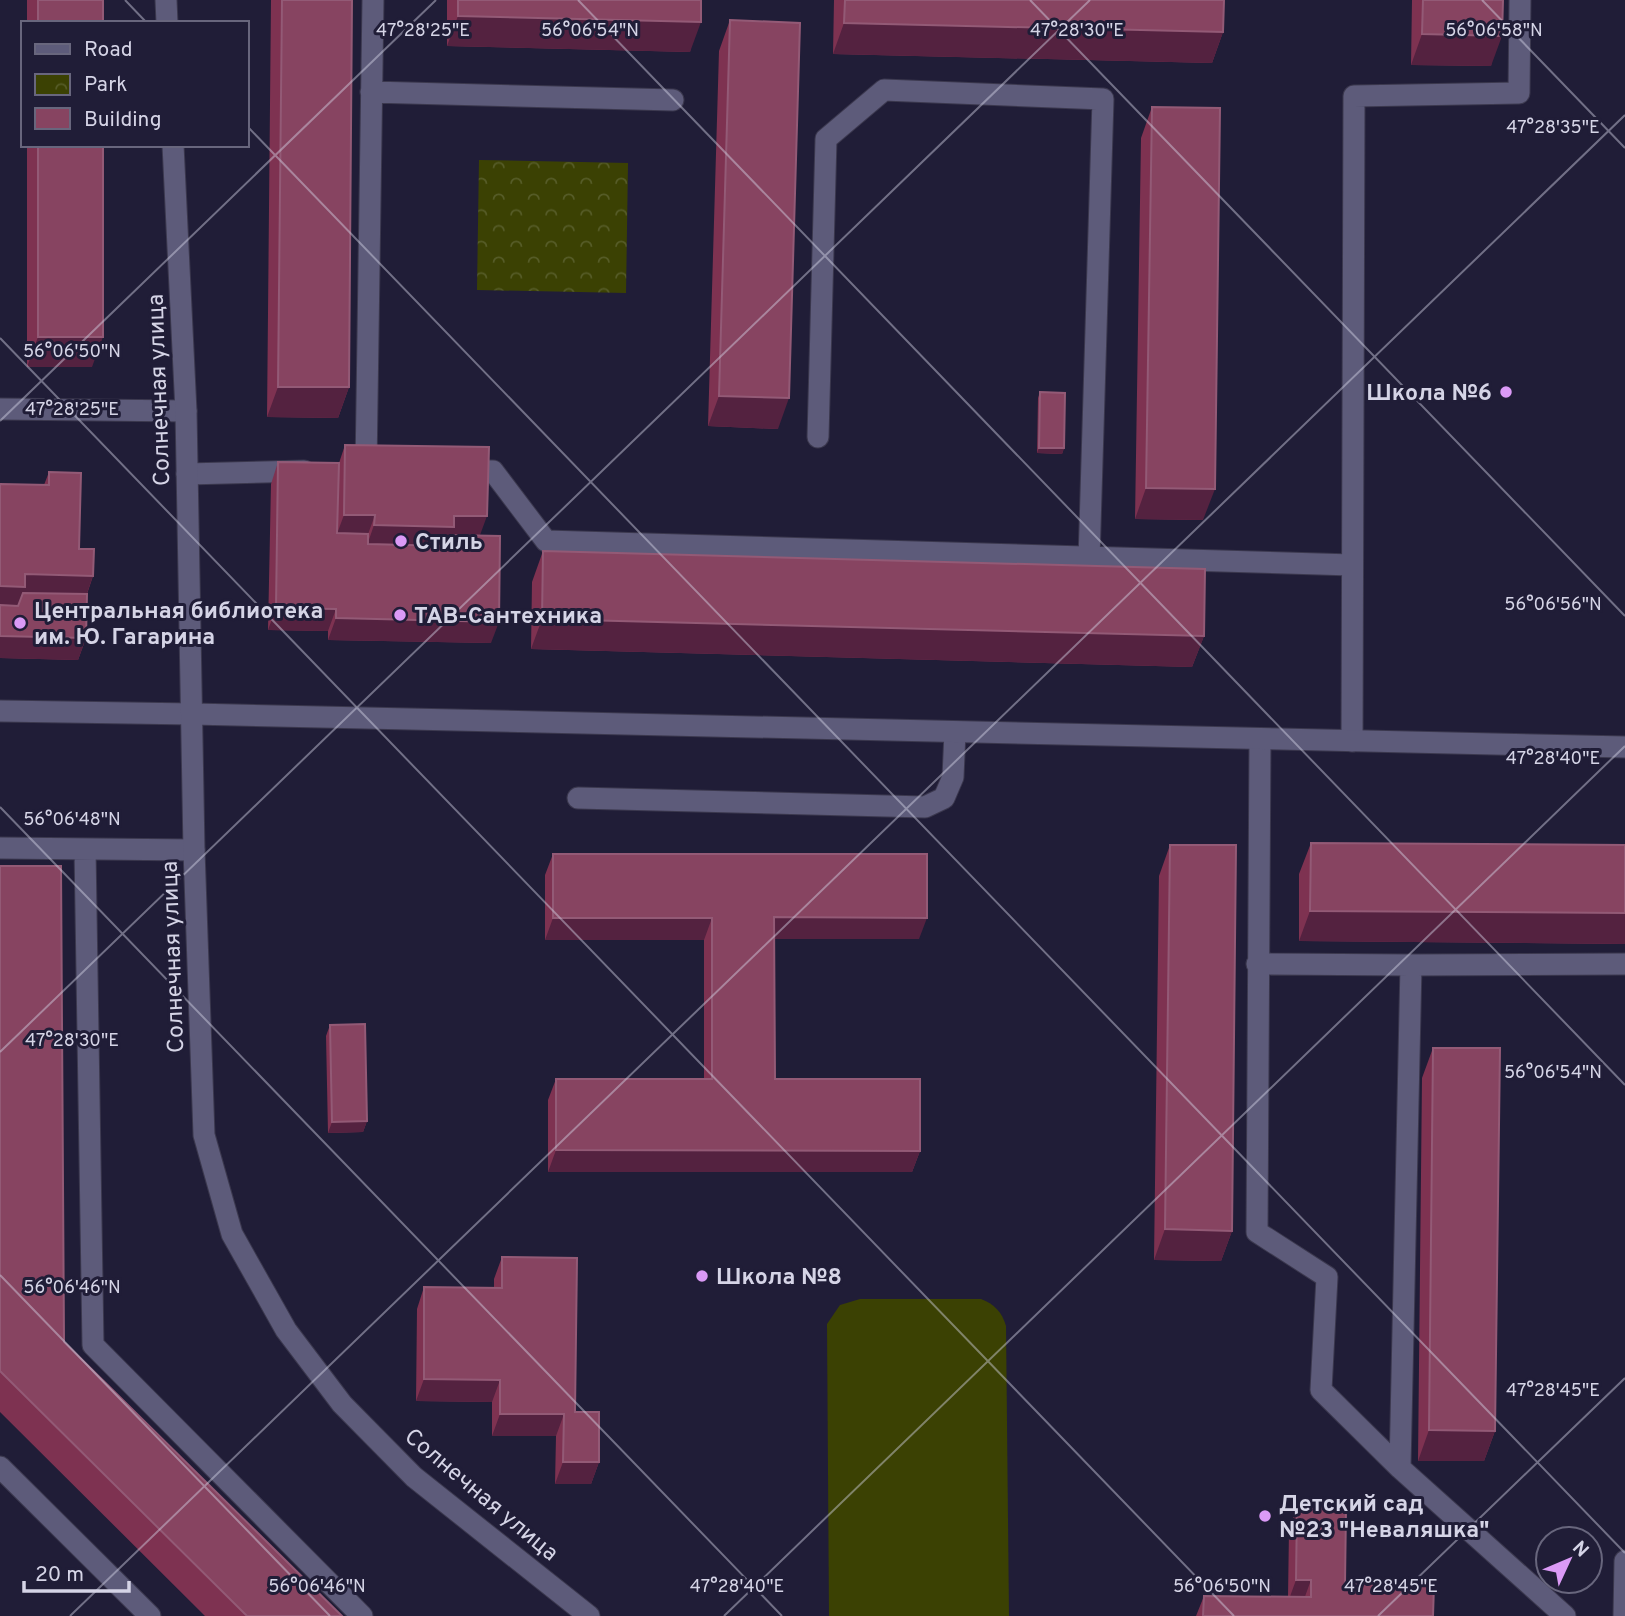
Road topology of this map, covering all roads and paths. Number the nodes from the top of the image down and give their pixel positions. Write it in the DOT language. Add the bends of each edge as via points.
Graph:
graph roads {
  1 [pos="166,0"];
  2 [pos="373,0"];
  3 [pos="1520,0"];
  4 [pos="167,21"];
  5 [pos="371,92"];
  6 [pos="673,100"];
  7 [pos="173,147"];
  8 [pos="0,409"];
  9 [pos="186,411"];
  10 [pos="818,437"];
  11 [pos="366,469"];
  12 [pos="392,469"];
  13 [pos="442,470"];
  14 [pos="187,474"];
  15 [pos="1089,559"];
  16 [pos="1352,565"];
  17 [pos="0,711"];
  18 [pos="193,714"];
  19 [pos="955,732"];
  20 [pos="1260,739"];
  21 [pos="1352,741"];
  22 [pos="1625,747"];
  23 [pos="578,798"];
  24 [pos="0,848"];
  25 [pos="85,849"];
  26 [pos="194,850"];
  27 [pos="1256,964"];
  28 [pos="1625,964"];
  29 [pos="1411,965"];
  30 [pos="1400,1468"];
  31 [pos="5,1480"];
  32 [pos="1625,1561"];
  33 [pos="150,1616"];
  34 [pos="362,1616"];
  35 [pos="589,1616"];
  36 [pos="1565,1616"];
  37 [pos="1625,1616"];
  1 -- 4 [label="street"];
  2 -- 5 [label="street"];
  3 -- 16 [label="street" via="1519,93 1354,96"];
  5 -- 6 [label="street"];
  5 -- 11 [label="street"];
  7 -- 9 [label="street, Солнечная улица"];
  8 -- 9 [label="street"];
  9 -- 14 [label="street, Солнечная улица"];
  10 -- 15 [label="street" via="825,139 884,90 1103,99"];
  11 -- 12 [label="street"];
  11 -- 14 [label="street"];
  13 -- 15 [label="street" via="493,471 546,541"];
  14 -- 18 [label="street, Солнечная улица"];
  15 -- 16 [label="street"];
  16 -- 21 [label="street"];
  17 -- 18 [label="street"];
  18 -- 19 [label="street"];
  18 -- 26 [label="street, Солнечная улица"];
  19 -- 20 [label="street"];
  19 -- 23 [label="street" via="953,777 944,798 925,807"];
  20 -- 21 [label="street"];
  20 -- 27 [label="street"];
  21 -- 22 [label="street"];
  24 -- 25 [label="street"];
  25 -- 26 [label="street"];
  25 -- 34 [label="street" via="93,1345"];
  26 -- 35 [label="street, Солнечная улица" via="204,1135 232,1234 286,1330 342,1404 414,1477"];
  27 -- 29 [label="street"];
  27 -- 30 [label="street" via="1257,1232 1327,1277 1321,1390"];
  28 -- 29 [label="street"];
  29 -- 30 [label="street"];
  30 -- 36 [label="street"];
  31 -- 33 [label="street"];
  32 -- 37 [label="street"];
}
